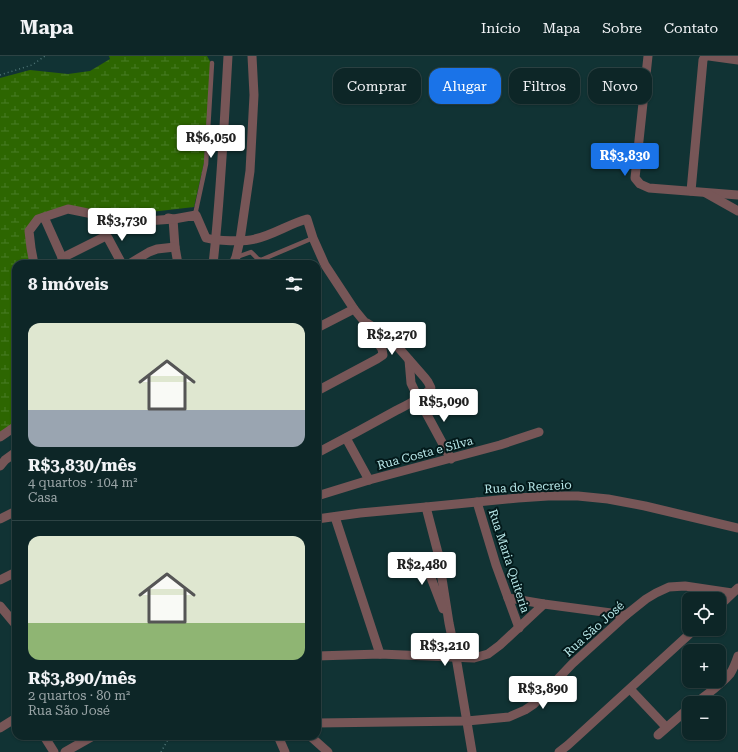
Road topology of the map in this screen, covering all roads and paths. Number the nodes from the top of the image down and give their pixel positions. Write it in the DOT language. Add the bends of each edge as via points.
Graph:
graph roads {
  1 [pos="45,56"];
  2 [pos="228,56"];
  3 [pos="252,56"];
  4 [pos="648,56"];
  5 [pos="738,60"];
  6 [pos="212,63"];
  7 [pos="0,75"];
  8 [pos="691,191"];
  9 [pos="704,192"];
  10 [pos="738,195"];
  11 [pos="738,211"];
  12 [pos="195,214"];
  13 [pos="44,217"];
  14 [pos="168,218"];
  15 [pos="312,238"];
  16 [pos="216,240"];
  17 [pos="240,240"];
  18 [pos="175,247"];
  19 [pos="33,260"];
  20 [pos="64,260"];
  21 [pos="66,260"];
  22 [pos="120,260"];
  23 [pos="136,260"];
  24 [pos="177,260"];
  25 [pos="214,260"];
  26 [pos="235,260"];
  27 [pos="237,260"];
  28 [pos="258,260"];
  29 [pos="261,260"];
  30 [pos="319,260"];
  31 [pos="321,266"];
  32 [pos="354,309"];
  33 [pos="363,320"];
  34 [pos="321,326"];
  35 [pos="409,360"];
  36 [pos="321,389"];
  37 [pos="418,398"];
  38 [pos="12,429"];
  39 [pos="539,432"];
  40 [pos="0,437"];
  41 [pos="346,438"];
  42 [pos="321,451"];
  43 [pos="12,455"];
  44 [pos="451,459"];
  45 [pos="0,466"];
  46 [pos="369,480"];
  47 [pos="321,495"];
  48 [pos="477,502"];
  49 [pos="426,507"];
  50 [pos="12,513"];
  51 [pos="336,517"];
  52 [pos="0,519"];
  53 [pos="321,519"];
  54 [pos="738,528"];
  55 [pos="438,553"];
  56 [pos="12,574"];
  57 [pos="0,580"];
  58 [pos="735,590"];
  59 [pos="508,598"];
  60 [pos="726,599"];
  61 [pos="544,604"];
  62 [pos="0,606"];
  63 [pos="626,615"];
  64 [pos="12,620"];
  65 [pos="449,623"];
  66 [pos="519,628"];
  67 [pos="687,636"];
  68 [pos="380,654"];
  69 [pos="321,656"];
  70 [pos="738,656"];
  71 [pos="456,657"];
  72 [pos="630,689"];
  73 [pos="705,696"];
  74 [pos="682,714"];
  75 [pos="12,720"];
  76 [pos="467,721"];
  77 [pos="321,723"];
  78 [pos="666,727"];
  79 [pos="0,728"];
  80 [pos="658,735"];
  81 [pos="46,740"];
  82 [pos="87,740"];
  83 [pos="168,740"];
  84 [pos="280,740"];
  85 [pos="314,740"];
  86 [pos="69,751"];
  87 [pos="54,752"];
  88 [pos="162,752"];
  89 [pos="285,752"];
  90 [pos="328,752"];
  91 [pos="472,752"];
  92 [pos="559,752"];
  1 -- 7 [label="path" via="32,65"];
  2 -- 16 [label="street"];
  3 -- 17 [label="street" via="254,95 250,171"];
  4 -- 8 [label="street" via="635,178 649,188"];
  5 -- 8 [label="street" via="709,56 705,56 703,60"];
  6 -- 12 [label="lane" via="206,164"];
  8 -- 9 [label="street"];
  9 -- 10 [label="street"];
  9 -- 11 [label="street"];
  12 -- 14 [label="street"];
  12 -- 16 [label="street" via="206,238"];
  13 -- 14 [label="street" via="68,209 132,222"];
  13 -- 19 [label="street" via="38,219 29,231"];
  13 -- 20 [label="street"];
  14 -- 18 [label="street" via="173,219"];
  15 -- 17 [label="street" via="307,219 257,239"];
  15 -- 29 [label="lane"];
  15 -- 30 [label="street"];
  16 -- 17 [label="street"];
  16 -- 25 [label="street"];
  17 -- 26 [label="street"];
  18 -- 23 [label="street" via="157,249"];
  18 -- 24 [label="street"];
  21 -- 22 [label="street" via="106,236"];
  27 -- 28 [label="lane" via="251,252"];
  31 -- 32 [label="street"];
  32 -- 33 [label="street"];
  32 -- 34 [label="street"];
  33 -- 35 [label="street" via="381,332"];
  33 -- 36 [label="street" via="382,349 383,355"];
  35 -- 37 [label="street" via="411,383"];
  35 -- 37 [label="street" via="426,378 431,388"];
  37 -- 41 [label="street"];
  37 -- 44 [label="street"];
  38 -- 40 [label="street"];
  39 -- 44 [label="street, Rua Costa e Silva"];
  41 -- 42 [label="street"];
  41 -- 46 [label="street"];
  43 -- 45 [label="street"];
  44 -- 46 [label="street, Rua Costa e Silva"];
  46 -- 47 [label="street, Rua Costa e Silva"];
  48 -- 49 [label="street, Rua do Recreio"];
  48 -- 54 [label="street, Rua do Recreio" via="578,496 645,506"];
  48 -- 59 [label="street, Rua Maria Quiteria"];
  49 -- 51 [label="street, Rua do Recreio"];
  49 -- 55 [label="street"];
  50 -- 52 [label="street"];
  51 -- 53 [label="street, Rua do Recreio"];
  51 -- 68 [label="street"];
  55 -- 65 [label="street"];
  55 -- 65 [label="street" via="429,564 428,570"];
  56 -- 57 [label="street"];
  58 -- 60 [label="street, Rua São José"];
  58 -- 63 [label="street, Rua São José" via="668,587"];
  59 -- 61 [label="street"];
  59 -- 66 [label="street, Rua Maria Quiteria"];
  61 -- 63 [label="street"];
  61 -- 66 [label="street"];
  62 -- 64 [label="street"];
  63 -- 76 [label="street, Rua São José" via="525,710 510,717"];
  65 -- 71 [label="street"];
  66 -- 71 [label="street" via="488,654 474,658"];
  67 -- 72 [label="street"];
  68 -- 69 [label="street"];
  68 -- 71 [label="street"];
  70 -- 73 [label="street" via="730,673"];
  71 -- 76 [label="street"];
  72 -- 78 [label="street"];
  72 -- 92 [label="street"];
  74 -- 78 [label="street"];
  75 -- 79 [label="street"];
  76 -- 77 [label="street, Rua São José"];
  76 -- 91 [label="street"];
  78 -- 80 [label="street"];
  81 -- 87 [label="street"];
  82 -- 86 [label="street"];
  83 -- 88 [label="path"];
  84 -- 89 [label="street"];
  85 -- 90 [label="street"];
}
